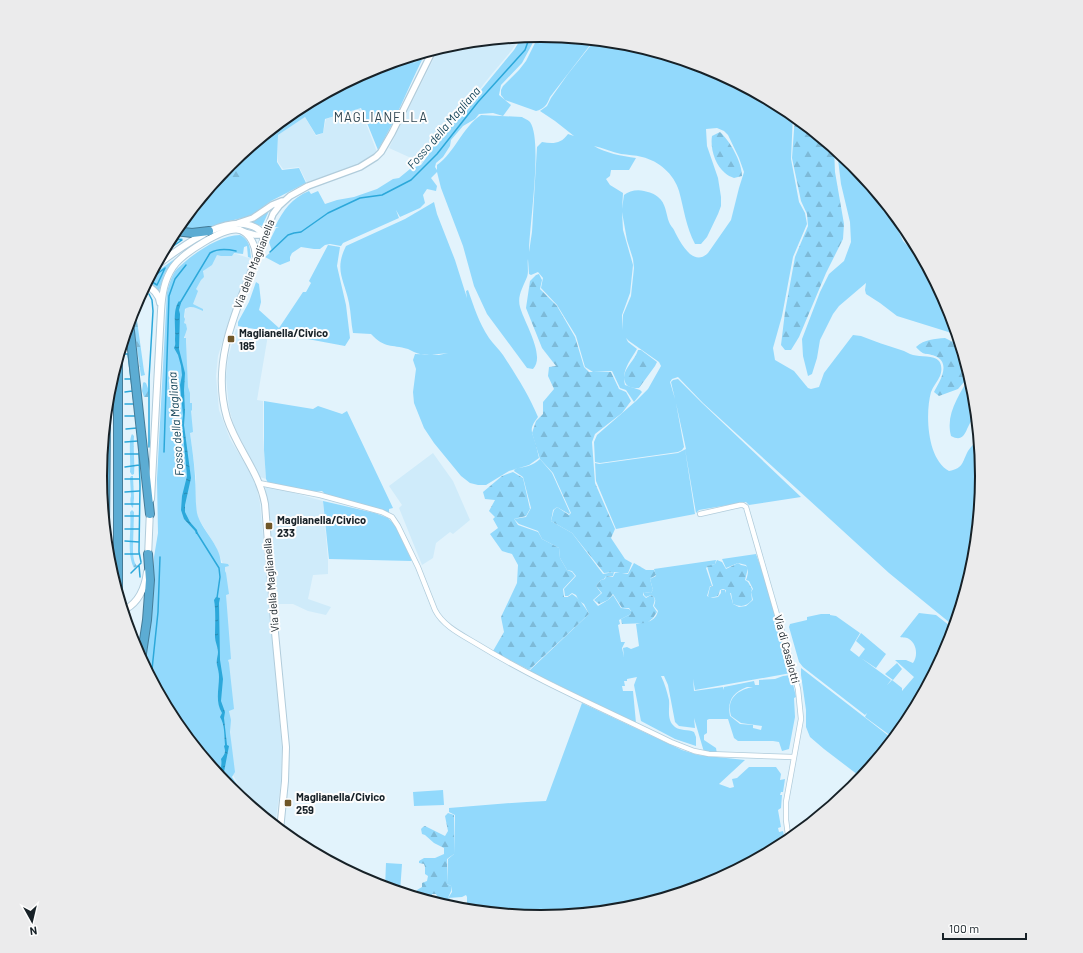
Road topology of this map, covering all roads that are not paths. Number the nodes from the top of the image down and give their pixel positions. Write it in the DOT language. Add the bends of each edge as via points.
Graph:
graph roads {
  1 [pos="430,57"];
  2 [pos="288,198"];
  3 [pos="238,223"];
  4 [pos="209,230"];
  5 [pos="240,230"];
  6 [pos="182,232"];
  7 [pos="265,235"];
  8 [pos="165,259"];
  9 [pos="256,260"];
  10 [pos="150,288"];
  11 [pos="161,311"];
  12 [pos="130,336"];
  13 [pos="118,380"];
  14 [pos="259,483"];
  15 [pos="150,514"];
  16 [pos="700,514"];
  17 [pos="148,554"];
  18 [pos="118,573"];
  19 [pos="128,608"];
  20 [pos="143,649"];
  21 [pos="793,757"];
  22 [pos="281,824"];
  23 [pos="788,834"];
  1 -- 2 [label="street, Via della Maglianella" via="387,141 376,157 360,167 308,186"];
  2 -- 3 [label="street" via="253,218"];
  2 -- 7 [label="street, Via della Maglianella" via="273,214"];
  3 -- 4 [label="main road"];
  3 -- 7 [label="main road" via="259,228"];
  4 -- 6 [label="highway" via="192,234"];
  4 -- 8 [label="main road"];
  5 -- 7 [label="street"];
  5 -- 9 [label="main road" via="254,244"];
  5 -- 11 [label="main road" via="214,237 181,257 167,278"];
  7 -- 9 [label="main road, Via della Maglianella"];
  9 -- 14 [label="main road, Via della Maglianella" via="227,336 222,387 227,418"];
  10 -- 11 [label="main road" via="158,295"];
  11 -- 15 [label="main road"];
  12 -- 15 [label="highway"];
  13 -- 18 [label="highway"];
  14 -- 21 [label="street" via="320,495 388,514 398,526 410,549 440,619 463,636 522,670 694,751 721,755"];
  14 -- 22 [label="main road, Via della Maglianella" via="265,504 286,747"];
  15 -- 17 [label="main road"];
  16 -- 21 [label="street, Via di Casalotti" via="740,505 747,509 798,689 801,720"];
  17 -- 19 [label="main road" via="143,590 137,600"];
  17 -- 20 [label="highway" via="150,580"];
  21 -- 23 [label="street, Via di Casalotti" via="786,809"];
}
